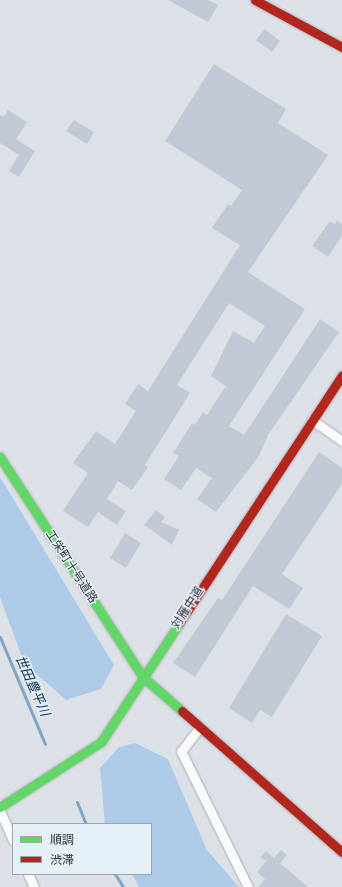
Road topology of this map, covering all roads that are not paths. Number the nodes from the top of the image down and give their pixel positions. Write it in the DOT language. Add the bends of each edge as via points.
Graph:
graph roads {
  1 [pos="254,0"];
  2 [pos="342,47"];
  3 [pos="342,375"];
  4 [pos="312,420"];
  5 [pos="342,441"];
  6 [pos="0,457"];
  7 [pos="143,677"];
  8 [pos="200,727"];
  9 [pos="0,807"];
  10 [pos="0,811"];
  11 [pos="12,838"];
  12 [pos="342,852"];
  13 [pos="28,875"];
  14 [pos="34,887"];
  15 [pos="248,887"];
  1 -- 2 [label="street"];
  3 -- 4 [label="street, 対雁中道"];
  4 -- 5 [label="street"];
  4 -- 7 [label="street, 対雁中道"];
  6 -- 7 [label="street, 工栄町十号道路"];
  7 -- 8 [label="street, 工栄町十号道路"];
  7 -- 9 [label="street, 対雁中道" via="101,742"];
  8 -- 12 [label="street, 工栄町十号道路"];
  8 -- 15 [label="street" via="181,751"];
  10 -- 11 [label="street"];
  13 -- 14 [label="street"];
}
